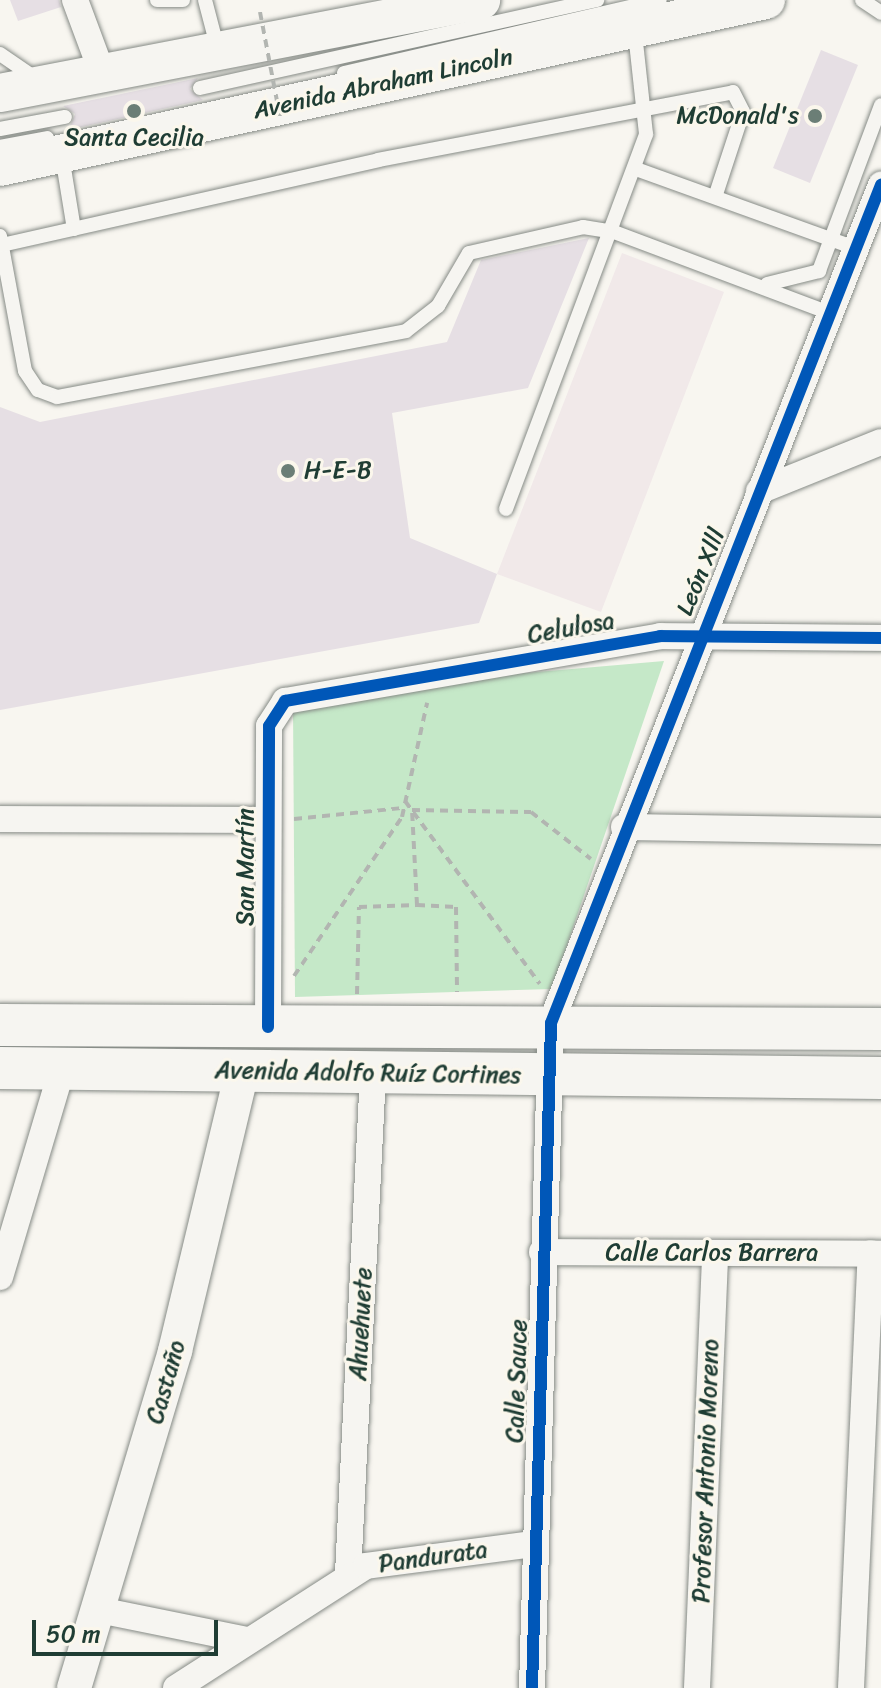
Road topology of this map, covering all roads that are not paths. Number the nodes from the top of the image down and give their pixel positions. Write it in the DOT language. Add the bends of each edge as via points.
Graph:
graph roads {
  1 [pos="75,0"];
  2 [pos="157,0"];
  3 [pos="183,0"];
  4 [pos="205,0"];
  5 [pos="481,0"];
  6 [pos="597,0"];
  7 [pos="660,0"];
  8 [pos="766,0"];
  9 [pos="862,0"];
  10 [pos="881,13"];
  11 [pos="635,33"];
  12 [pos="218,51"];
  13 [pos="0,54"];
  14 [pos="101,70"];
  15 [pos="42,83"];
  16 [pos="200,88"];
  17 [pos="0,93"];
  18 [pos="649,105"];
  19 [pos="881,105"];
  20 [pos="204,107"];
  21 [pos="0,129"];
  22 [pos="65,134"];
  23 [pos="0,147"];
  24 [pos="0,167"];
  25 [pos="636,169"];
  26 [pos="881,185"];
  27 [pos="715,197"];
  28 [pos="74,229"];
  29 [pos="614,232"];
  30 [pos="881,239"];
  31 [pos="1,240"];
  32 [pos="844,243"];
  33 [pos="765,285"];
  34 [pos="830,313"];
  35 [pos="881,442"];
  36 [pos="759,491"];
  37 [pos="506,509"];
  38 [pos="698,638"];
  39 [pos="881,638"];
  40 [pos="275,709"];
  41 [pos="0,819"];
  42 [pos="281,820"];
  43 [pos="624,827"];
  44 [pos="881,831"];
  45 [pos="548,1006"];
  46 [pos="0,1025"];
  47 [pos="268,1027"];
  48 [pos="881,1029"];
  49 [pos="0,1068"];
  50 [pos="62,1069"];
  51 [pos="242,1072"];
  52 [pos="373,1074"];
  53 [pos="547,1075"];
  54 [pos="881,1078"];
  55 [pos="542,1252"];
  56 [pos="876,1253"];
  57 [pos="715,1254"];
  58 [pos="0,1277"];
  59 [pos="534,1544"];
  60 [pos="348,1574"];
  61 [pos="99,1610"];
  62 [pos="247,1640"];
  63 [pos="74,1688"];
  64 [pos="176,1688"];
  65 [pos="532,1688"];
  66 [pos="697,1688"];
  67 [pos="851,1688"];
  1 -- 14 [label="street"];
  2 -- 3 [label="lane"];
  4 -- 12 [label="lane"];
  5 -- 12 [label="main road"];
  6 -- 16 [label="lane"];
  7 -- 20 [label="lane"];
  8 -- 11 [label="main road, Avenida Abraham Lincoln"];
  9 -- 10 [label="lane"];
  11 -- 18 [label="lane"];
  11 -- 22 [label="main road, Avenida Abraham Lincoln"];
  12 -- 14 [label="main road"];
  13 -- 15 [label="lane"];
  14 -- 15 [label="main road"];
  15 -- 17 [label="main road"];
  18 -- 25 [label="lane"];
  18 -- 27 [label="lane" via="727,92 742,99"];
  18 -- 28 [label="lane"];
  19 -- 32 [label="lane"];
  21 -- 22 [label="lane"];
  22 -- 23 [label="lane"];
  22 -- 24 [label="main road, Avenida Abraham Lincoln"];
  22 -- 28 [label="lane"];
  25 -- 27 [label="lane"];
  25 -- 29 [label="lane"];
  26 -- 32 [label="street, León Xlll"];
  27 -- 32 [label="lane"];
  28 -- 31 [label="lane"];
  29 -- 31 [label="lane" via="571,229 469,253 433,313 406,331 57,397 38,390 25,371"];
  29 -- 33 [label="lane"];
  29 -- 37 [label="lane"];
  30 -- 32 [label="street"];
  32 -- 33 [label="lane" via="814,276"];
  32 -- 34 [label="street, León Xlll"];
  33 -- 34 [label="lane"];
  34 -- 36 [label="street, León Xlll"];
  35 -- 36 [label="street"];
  36 -- 38 [label="street, León Xlll"];
  38 -- 39 [label="street, Celulosa"];
  38 -- 40 [label="street, Celulosa" via="635,639 292,699"];
  38 -- 43 [label="street, León Xlll"];
  40 -- 42 [label="street, San Martín"];
  41 -- 42 [label="street"];
  42 -- 47 [label="street, San Martín"];
  43 -- 44 [label="street"];
  43 -- 45 [label="street, León Xlll"];
  45 -- 47 [label="main road, Avenida Adolfo Ruíz Cortines"];
  45 -- 48 [label="main road, Avenida Adolfo Ruíz Cortines"];
  45 -- 53 [label="street, León Xlll"];
  46 -- 47 [label="main road, Avenida Adolfo Ruíz Cortines"];
  49 -- 50 [label="main road, Avenida Adolfo Ruíz Cortines"];
  50 -- 51 [label="main road, Avenida Adolfo Ruíz Cortines"];
  50 -- 58 [label="street"];
  51 -- 52 [label="main road, Avenida Adolfo Ruíz Cortines"];
  51 -- 61 [label="street, Castaño" via="215,1204"];
  52 -- 53 [label="main road, Avenida Adolfo Ruíz Cortines"];
  52 -- 60 [label="street, Ahuehuete"];
  53 -- 54 [label="main road, Avenida Adolfo Ruíz Cortines"];
  53 -- 55 [label="street, Calle Sauce"];
  55 -- 57 [label="street, Calle Carlos Barrera"];
  55 -- 59 [label="street, Calle Sauce"];
  56 -- 57 [label="street, Calle Carlos Barrera"];
  56 -- 67 [label="street"];
  57 -- 66 [label="street, Profesor Antonio Moreno"];
  59 -- 60 [label="street, Pandurata" via="388,1561"];
  59 -- 65 [label="street, Calle Sauce"];
  60 -- 62 [label="street, Pandurata"];
  61 -- 62 [label="street"];
  61 -- 63 [label="street, Castaño"];
  62 -- 64 [label="street, Pandurata"];
}
